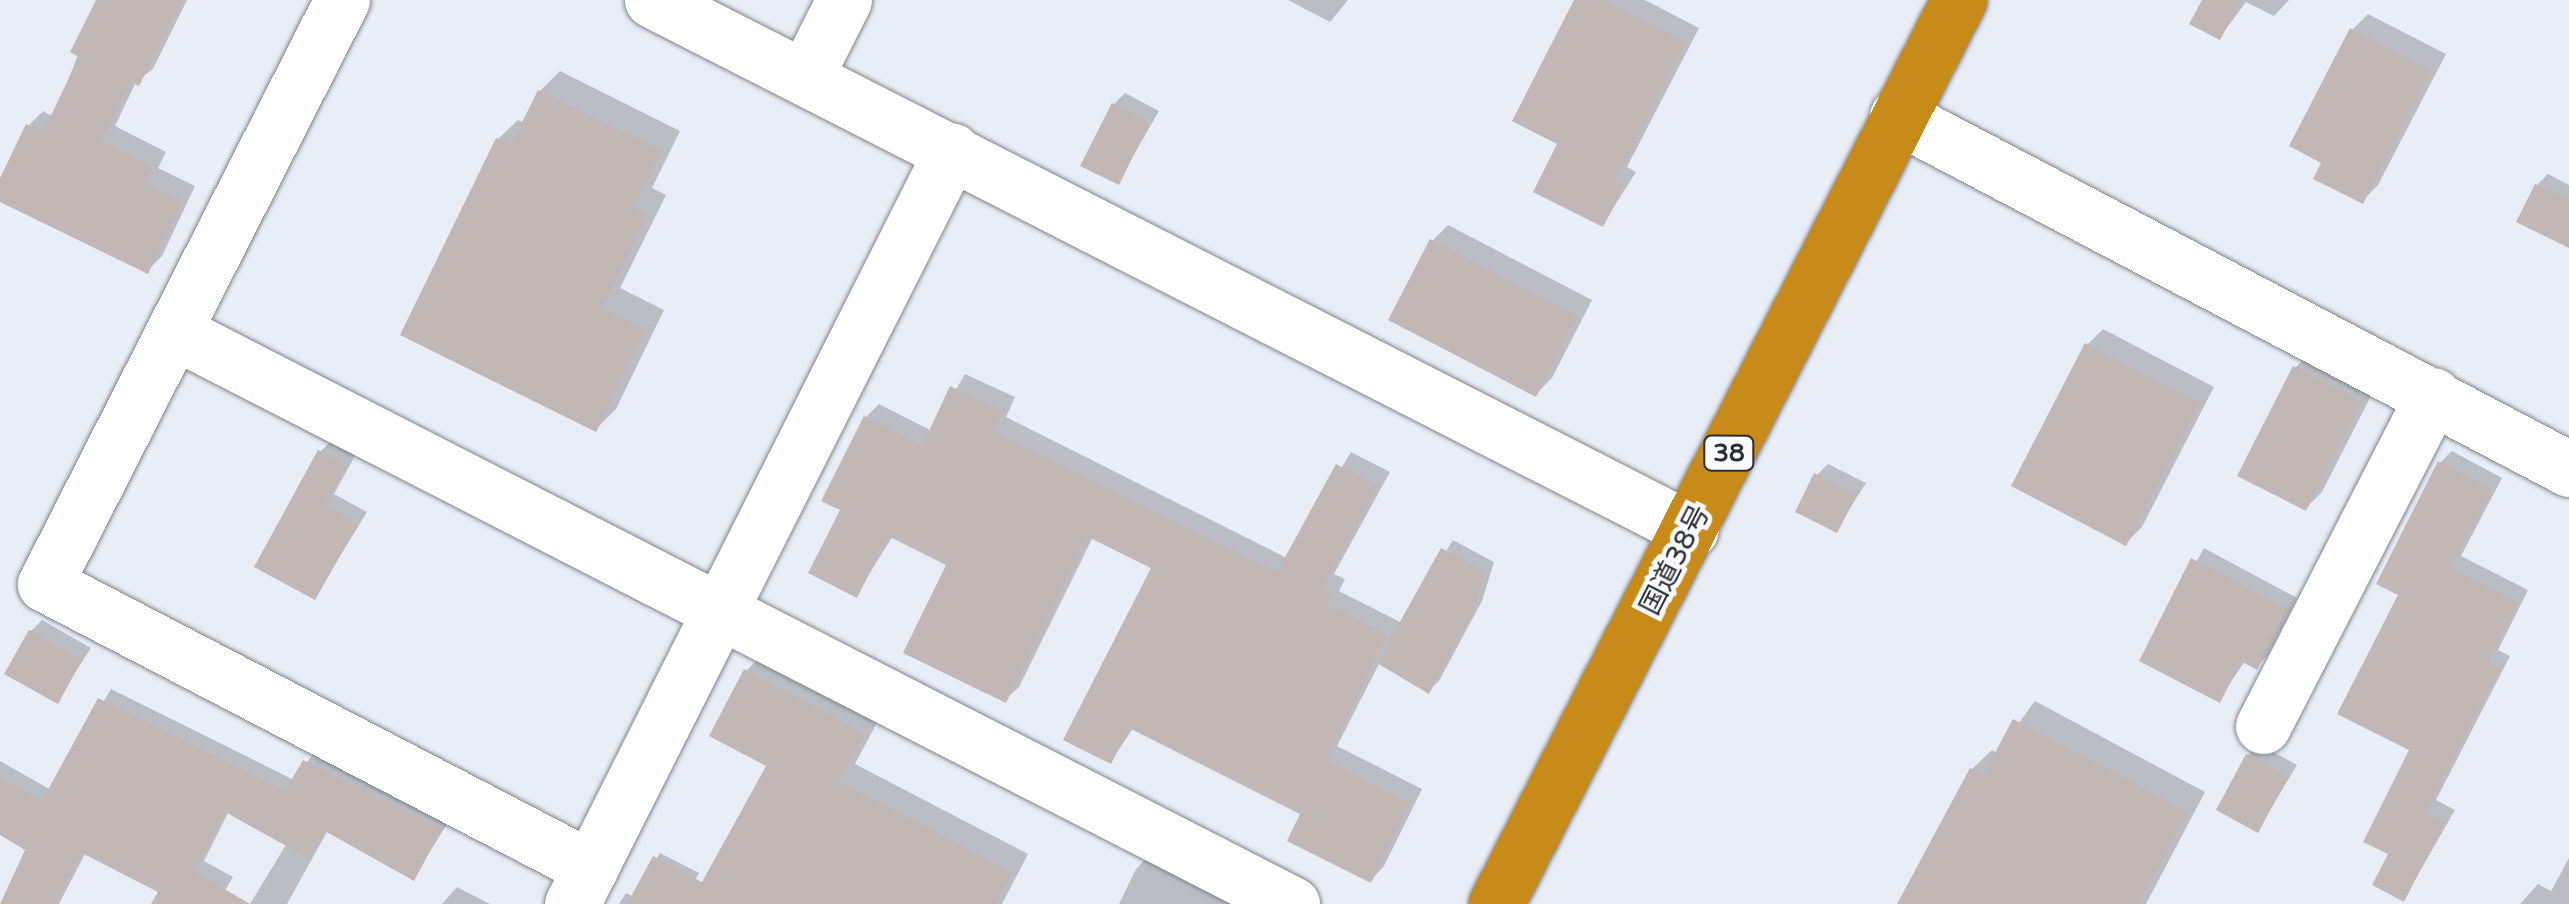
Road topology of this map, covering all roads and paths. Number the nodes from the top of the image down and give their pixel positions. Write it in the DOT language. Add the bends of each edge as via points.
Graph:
graph roads {
  1 [pos="342,0"];
  2 [pos="652,0"];
  3 [pos="844,0"];
  4 [pos="1960,0"];
  5 [pos="804,77"];
  6 [pos="1897,116"];
  7 [pos="952,150"];
  8 [pos="177,334"];
  9 [pos="2433,395"];
  10 [pos="2569,468"];
  11 [pos="1690,530"];
  12 [pos="723,611"];
  13 [pos="2263,726"];
  14 [pos="582,886"];
  15 [pos="1292,904"];
  16 [pos="1496,904"];
  1 -- 8 [label="street"];
  2 -- 5 [label="street"];
  3 -- 5 [label="street"];
  4 -- 6 [label="highway, 国道38号 / 38"];
  5 -- 7 [label="street"];
  6 -- 9 [label="street"];
  6 -- 11 [label="highway, 国道38号 / 38"];
  7 -- 11 [label="street"];
  7 -- 12 [label="street"];
  8 -- 12 [label="street"];
  8 -- 14 [label="street" via="45,584"];
  9 -- 10 [label="street"];
  9 -- 13 [label="street"];
  11 -- 16 [label="highway, 国道38号 / 38"];
  12 -- 14 [label="street"];
  12 -- 15 [label="street"];
}
